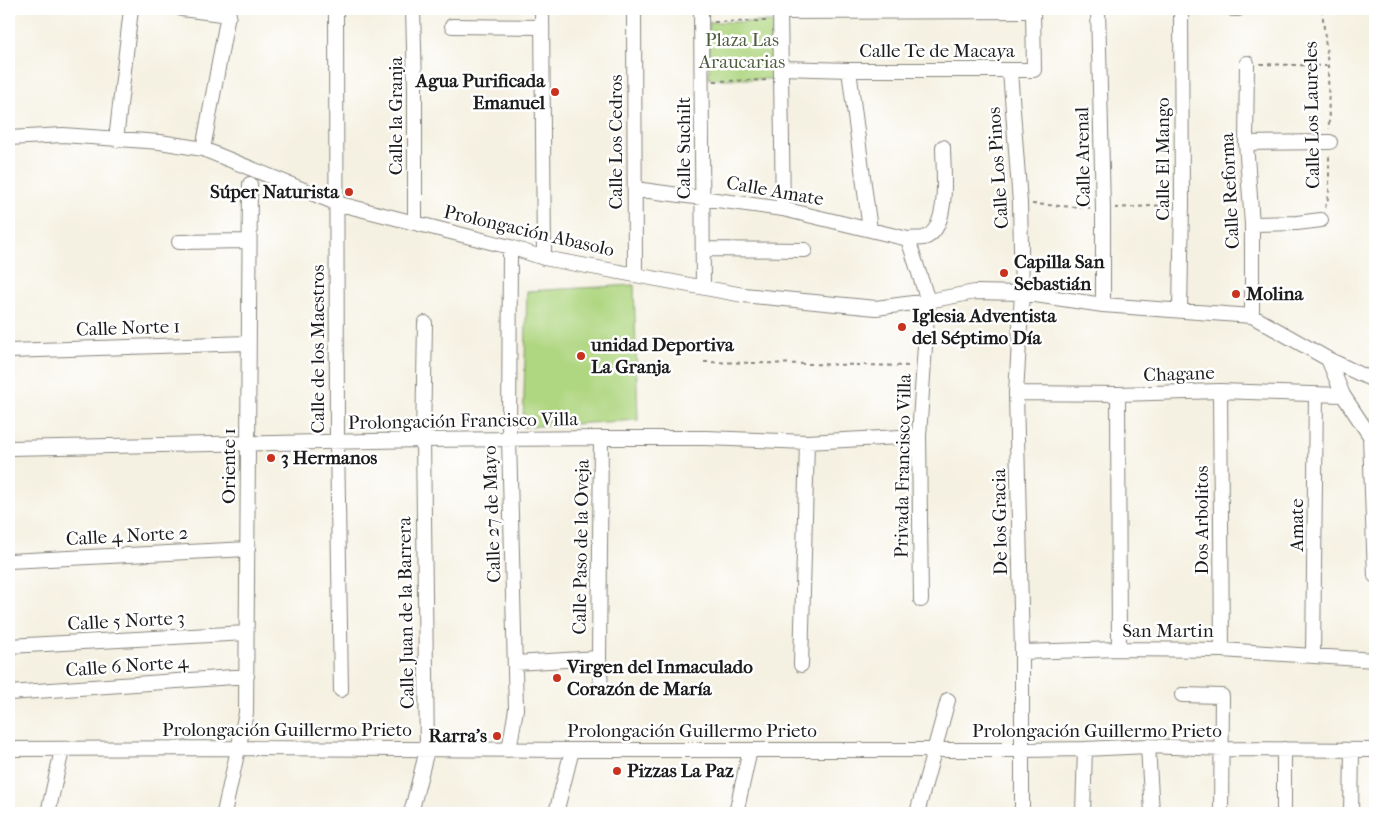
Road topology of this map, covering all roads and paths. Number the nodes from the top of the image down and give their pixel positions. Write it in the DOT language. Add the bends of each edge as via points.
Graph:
graph roads {
  1 [pos="131,9"];
  2 [pos="182,9"];
  3 [pos="336,9"];
  4 [pos="413,9"];
  5 [pos="542,9"];
  6 [pos="634,9"];
  7 [pos="1098,9"];
  8 [pos="1181,9"];
  9 [pos="1233,9"];
  10 [pos="1238,9"];
  11 [pos="1322,9"];
  12 [pos="1012,10"];
  13 [pos="229,12"];
  14 [pos="780,14"];
  15 [pos="702,15"];
  16 [pos="452,26"];
  17 [pos="542,27"];
  18 [pos="1247,64"];
  19 [pos="1328,66"];
  20 [pos="849,70"];
  21 [pos="1010,71"];
  22 [pos="782,74"];
  23 [pos="702,81"];
  24 [pos="9,138"];
  25 [pos="116,140"];
  26 [pos="1330,142"];
  27 [pos="1246,143"];
  28 [pos="943,147"];
  29 [pos="202,149"];
  30 [pos="250,184"];
  31 [pos="635,189"];
  32 [pos="703,198"];
  33 [pos="336,203"];
  34 [pos="783,209"];
  35 [pos="1321,220"];
  36 [pos="414,223"];
  37 [pos="1252,224"];
  38 [pos="870,230"];
  39 [pos="908,239"];
  40 [pos="249,241"];
  41 [pos="179,242"];
  42 [pos="510,247"];
  43 [pos="702,248"];
  44 [pos="805,250"];
  45 [pos="544,258"];
  46 [pos="635,275"];
  47 [pos="703,287"];
  48 [pos="1022,293"];
  49 [pos="928,301"];
  50 [pos="1103,305"];
  51 [pos="1180,310"];
  52 [pos="1252,316"];
  53 [pos="425,323"];
  54 [pos="248,343"];
  55 [pos="9,351"];
  56 [pos="1328,359"];
  57 [pos="704,362"];
  58 [pos="923,367"];
  59 [pos="1375,381"];
  60 [pos="1220,391"];
  61 [pos="1016,393"];
  62 [pos="1118,394"];
  63 [pos="1316,395"];
  64 [pos="1343,395"];
  65 [pos="918,436"];
  66 [pos="601,438"];
  67 [pos="1373,438"];
  68 [pos="509,439"];
  69 [pos="423,440"];
  70 [pos="338,441"];
  71 [pos="807,442"];
  72 [pos="247,443"];
  73 [pos="9,448"];
  74 [pos="248,549"];
  75 [pos="9,562"];
  76 [pos="1375,576"];
  77 [pos="921,600"];
  78 [pos="246,633"];
  79 [pos="9,646"];
  80 [pos="1119,649"];
  81 [pos="1222,650"];
  82 [pos="1022,652"];
  83 [pos="1313,655"];
  84 [pos="599,658"];
  85 [pos="1375,660"];
  86 [pos="515,663"];
  87 [pos="801,665"];
  88 [pos="247,676"];
  89 [pos="601,687"];
  90 [pos="340,690"];
  91 [pos="9,693"];
  92 [pos="1182,696"];
  93 [pos="948,700"];
  94 [pos="1148,746"];
  95 [pos="238,748"];
  96 [pos="9,749"];
  97 [pos="1085,749"];
  98 [pos="1223,749"];
  99 [pos="1284,749"];
  100 [pos="62,750"];
  101 [pos="427,750"];
  102 [pos="509,750"];
  103 [pos="572,750"];
  104 [pos="750,750"];
  105 [pos="933,750"];
  106 [pos="1021,750"];
  107 [pos="1352,750"];
  108 [pos="1375,750"];
  109 [pos="48,813"];
  110 [pos="224,813"];
  111 [pos="411,813"];
  112 [pos="556,813"];
  113 [pos="736,813"];
  114 [pos="917,813"];
  115 [pos="1022,813"];
  116 [pos="1083,813"];
  117 [pos="1152,813"];
  118 [pos="1221,813"];
  119 [pos="1284,813"];
  120 [pos="1351,813"];
  1 -- 25 [label="street"];
  2 -- 13 [label="street"];
  3 -- 33 [label="street, Calle de los Maestros"];
  4 -- 36 [label="street, Calle la Granja"];
  5 -- 17 [label="street"];
  6 -- 31 [label="street, Calle Los Cedros"];
  7 -- 50 [label="street, Calle Arenal"];
  8 -- 51 [label="street, Calle El Mango"];
  9 -- 10 [label="street"];
  11 -- 19 [label="path, Calle Los Laureles"];
  12 -- 14 [label="street"];
  12 -- 21 [label="street, Calle Te de Macaya" via="1033,11 1034,70"];
  13 -- 29 [label="street"];
  14 -- 15 [label="path"];
  14 -- 22 [label="street"];
  15 -- 23 [label="street, Calle Suchilt"];
  16 -- 17 [label="street"];
  17 -- 45 [label="street"];
  18 -- 19 [label="path"];
  18 -- 27 [label="street, Calle Reforma"];
  19 -- 26 [label="path, Calle Los Laureles"];
  20 -- 21 [label="street, Calle Te de Macaya"];
  20 -- 22 [label="street, Calle Te de Macaya"];
  20 -- 38 [label="street"];
  21 -- 48 [label="street, Calle Los Pinos" via="1020,203"];
  22 -- 23 [label="path"];
  22 -- 34 [label="street"];
  23 -- 32 [label="street, Calle Suchilt"];
  24 -- 25 [label="street, Prolongación Abasolo" via="63,135"];
  25 -- 29 [label="street, Prolongación Abasolo" via="160,142"];
  26 -- 27 [label="street"];
  26 -- 35 [label="path, Calle Los Laureles" via="1329,195"];
  27 -- 37 [label="street, Calle Reforma"];
  28 -- 39 [label="street" via="944,194 940,220 933,232 924,238"];
  29 -- 33 [label="street, Prolongación Abasolo"];
  30 -- 40 [label="street, Oriente 1"];
  31 -- 32 [label="street, Calle Amate"];
  31 -- 46 [label="street, Calle Los Cedros"];
  32 -- 34 [label="street, Calle Amate"];
  32 -- 43 [label="street, Calle Suchilt"];
  33 -- 36 [label="street, Prolongación Abasolo"];
  33 -- 70 [label="street, Calle de los Maestros"];
  34 -- 38 [label="street, Calle Amate"];
  35 -- 37 [label="street"];
  36 -- 42 [label="street, Prolongación Abasolo"];
  37 -- 52 [label="street, Calle Reforma"];
  38 -- 39 [label="street, Calle Amate"];
  39 -- 49 [label="street"];
  40 -- 41 [label="street"];
  40 -- 54 [label="street, Oriente 1"];
  42 -- 45 [label="street, Prolongación Abasolo"];
  42 -- 68 [label="street, Calle 27 de Mayo"];
  43 -- 44 [label="street"];
  43 -- 47 [label="street, Calle Suchilt"];
  45 -- 46 [label="street, Prolongación Abasolo"];
  46 -- 47 [label="street, Prolongación Abasolo"];
  47 -- 49 [label="street, Prolongación Abasolo" via="744,295 876,308"];
  48 -- 49 [label="street, Prolongación Abasolo" via="975,292"];
  48 -- 50 [label="street, Prolongación Abasolo"];
  48 -- 61 [label="street, De los Gracia"];
  49 -- 58 [label="street, Privada Francisco Villa"];
  50 -- 51 [label="street, Prolongación Abasolo"];
  51 -- 52 [label="street, Prolongación Abasolo"];
  52 -- 56 [label="street"];
  53 -- 69 [label="street, Calle Juan de la Barrera"];
  54 -- 55 [label="street, Calle Norte 1"];
  54 -- 72 [label="street, Oriente 1"];
  56 -- 59 [label="street"];
  56 -- 64 [label="street"];
  57 -- 58 [label="path"];
  58 -- 65 [label="street, Privada Francisco Villa"];
  60 -- 62 [label="street, Chagane"];
  60 -- 63 [label="street, Chagane"];
  60 -- 81 [label="street, Dos Arbolitos"];
  61 -- 62 [label="street, Chagane"];
  61 -- 82 [label="street, De los Gracia"];
  62 -- 80 [label="street"];
  63 -- 64 [label="street, Chagane"];
  63 -- 83 [label="street, Amate"];
  64 -- 67 [label="street"];
  65 -- 71 [label="street, Prolongación Francisco Villa"];
  65 -- 77 [label="street, Privada Francisco Villa"];
  66 -- 68 [label="street, Prolongación Francisco Villa"];
  66 -- 71 [label="street, Prolongación Francisco Villa"];
  66 -- 84 [label="street, Calle Paso de la Oveja"];
  67 -- 76 [label="street"];
  68 -- 69 [label="street, Prolongación Francisco Villa"];
  68 -- 86 [label="street, Calle 27 de Mayo"];
  69 -- 70 [label="street, Prolongación Francisco Villa"];
  69 -- 101 [label="street, Calle Juan de la Barrera"];
  70 -- 72 [label="street, Prolongación Francisco Villa"];
  70 -- 90 [label="street, Calle de los Maestros"];
  71 -- 87 [label="street"];
  72 -- 73 [label="street, Prolongación Francisco Villa"];
  72 -- 74 [label="street, Oriente 1"];
  74 -- 75 [label="street, Calle 4 Norte 2"];
  74 -- 78 [label="street, Oriente 1"];
  78 -- 79 [label="street, Calle 5 Norte 3"];
  78 -- 88 [label="street, Oriente 1"];
  80 -- 81 [label="street, San Martin"];
  80 -- 82 [label="street, San Martin"];
  81 -- 83 [label="street, San Martin"];
  82 -- 106 [label="street, De los Gracia"];
  83 -- 85 [label="street, San Martin"];
  84 -- 86 [label="street"];
  84 -- 89 [label="street, Calle Paso de la Oveja"];
  86 -- 102 [label="street, Calle 27 de Mayo" via="516,709"];
  88 -- 91 [label="street, Calle 6 Norte 4"];
  88 -- 95 [label="street, Oriente 1" via="246,712"];
  92 -- 98 [label="street" via="1222,696"];
  93 -- 105 [label="street"];
  94 -- 97 [label="street, Prolongación Guillermo Prieto"];
  94 -- 98 [label="street, Prolongación Guillermo Prieto"];
  94 -- 117 [label="street"];
  95 -- 100 [label="street, Prolongación Guillermo Prieto"];
  95 -- 101 [label="street, Prolongación Guillermo Prieto"];
  95 -- 110 [label="street, Oriente 1"];
  96 -- 100 [label="street, Prolongación Guillermo Prieto"];
  97 -- 106 [label="street, Prolongación Guillermo Prieto"];
  97 -- 116 [label="street"];
  98 -- 99 [label="street, Prolongación Guillermo Prieto"];
  98 -- 118 [label="street"];
  99 -- 107 [label="street, Prolongación Guillermo Prieto"];
  99 -- 119 [label="street"];
  100 -- 109 [label="street"];
  101 -- 102 [label="street, Prolongación Guillermo Prieto"];
  101 -- 111 [label="street, Calle Juan de la Barrera"];
  102 -- 103 [label="street, Prolongación Guillermo Prieto"];
  103 -- 104 [label="street, Prolongación Guillermo Prieto"];
  103 -- 112 [label="street"];
  104 -- 105 [label="street, Prolongación Guillermo Prieto"];
  104 -- 113 [label="street"];
  105 -- 106 [label="street, Prolongación Guillermo Prieto"];
  105 -- 114 [label="street"];
  106 -- 115 [label="street, De los Gracia"];
  107 -- 108 [label="street, Prolongación Guillermo Prieto"];
  107 -- 120 [label="street"];
}
